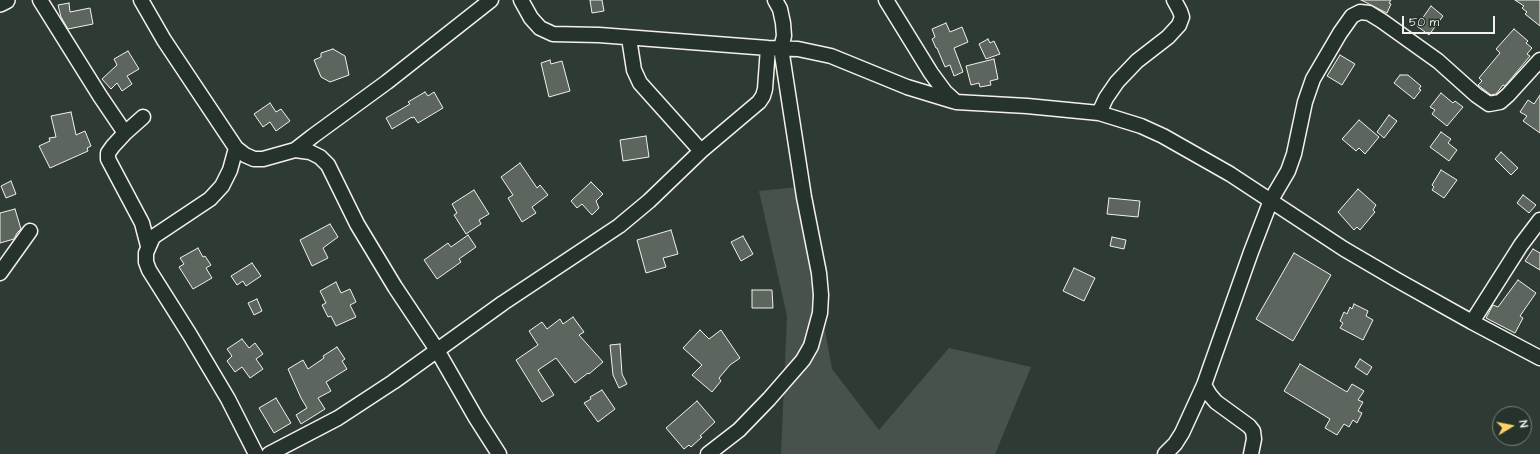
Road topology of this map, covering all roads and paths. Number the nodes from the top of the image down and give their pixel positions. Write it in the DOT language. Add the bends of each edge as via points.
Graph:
graph roads {
  1 [pos="6,0"];
  2 [pos="40,0"];
  3 [pos="141,0"];
  4 [pos="491,0"];
  5 [pos="521,0"];
  6 [pos="775,0"];
  7 [pos="886,0"];
  8 [pos="1174,0"];
  9 [pos="1359,0"];
  10 [pos="0,3"];
  11 [pos="1352,16"];
  12 [pos="629,38"];
  13 [pos="774,48"];
  14 [pos="1540,60"];
  15 [pos="956,102"];
  16 [pos="1099,113"];
  17 [pos="143,117"];
  18 [pos="125,133"];
  19 [pos="236,148"];
  20 [pos="295,150"];
  21 [pos="701,151"];
  22 [pos="1271,200"];
  23 [pos="1540,220"];
  24 [pos="30,232"];
  25 [pos="148,246"];
  26 [pos="0,273"];
  27 [pos="1472,322"];
  28 [pos="437,350"];
  29 [pos="1540,358"];
  30 [pos="1204,385"];
  31 [pos="256,454"];
  32 [pos="269,454"];
  33 [pos="499,454"];
  34 [pos="708,454"];
  35 [pos="1165,454"];
  36 [pos="1251,454"];
  1 -- 10 [label="street"];
  2 -- 18 [label="street"];
  3 -- 19 [label="street" via="164,40"];
  4 -- 20 [label="street"];
  5 -- 12 [label="street" via="540,28 553,34"];
  6 -- 13 [label="street" via="780,9 784,36"];
  7 -- 15 [label="street" via="931,73"];
  8 -- 16 [label="street" via="1182,17 1179,25 1117,82"];
  9 -- 11 [label="street"];
  11 -- 14 [label="street" via="1360,12 1369,13 1382,21 1438,61 1489,104 1500,102"];
  11 -- 22 [label="street" via="1313,79 1305,102 1294,154 1288,171"];
  12 -- 13 [label="street"];
  12 -- 21 [label="street" via="634,70 640,83"];
  13 -- 15 [label="street" via="798,48 831,56 907,87"];
  13 -- 21 [label="street" via="763,96 748,112"];
  13 -- 34 [label="street" via="819,273 820,314 811,346 803,360 739,430"];
  15 -- 16 [label="street"];
  16 -- 22 [label="street" via="1163,136"];
  17 -- 18 [label="street"];
  18 -- 25 [label="street" via="108,153 108,159 142,223"];
  19 -- 20 [label="street" via="254,159"];
  19 -- 25 [label="street" via="222,186 210,199 153,237"];
  20 -- 28 [label="street" via="310,152 328,165 357,224"];
  21 -- 28 [label="street" via="649,201 618,226"];
  22 -- 27 [label="street" via="1344,249"];
  22 -- 30 [label="street"];
  23 -- 27 [label="street" via="1520,245"];
  24 -- 26 [label="street"];
  25 -- 31 [label="street" via="146,258 149,270 224,392"];
  27 -- 29 [label="street"];
  28 -- 32 [label="street" via="338,418"];
  28 -- 33 [label="street"];
  30 -- 35 [label="street" via="1175,444"];
  30 -- 36 [label="street" via="1216,402 1253,431"];
}
